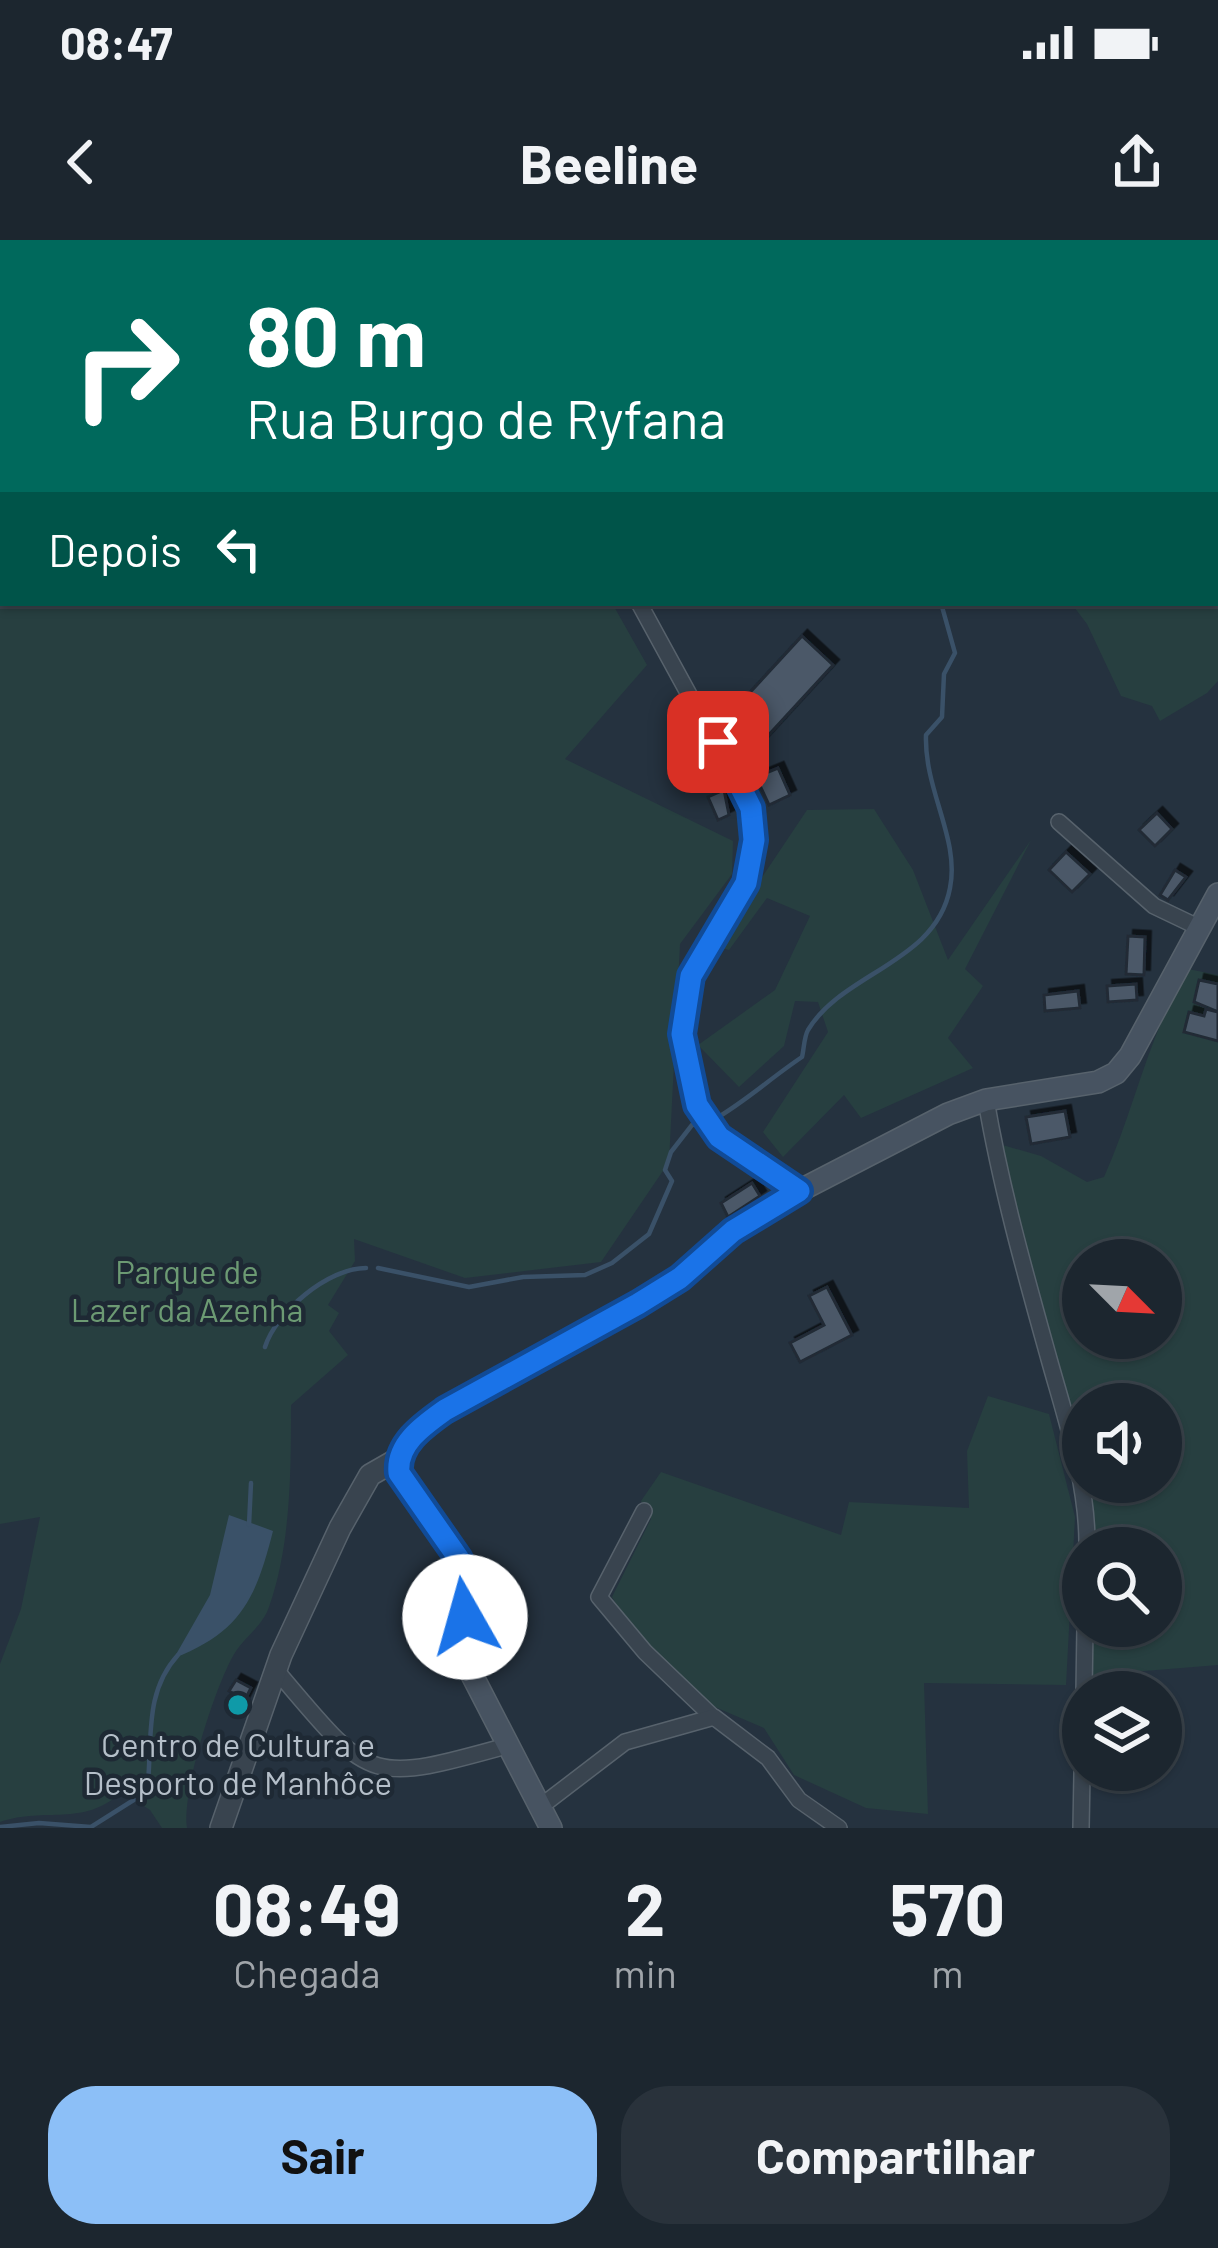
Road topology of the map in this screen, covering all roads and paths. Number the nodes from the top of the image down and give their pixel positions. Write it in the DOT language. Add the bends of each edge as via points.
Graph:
graph roads {
  1 [pos="641,606"];
  2 [pos="1059,822"];
  3 [pos="1218,894"];
  4 [pos="1200,928"];
  5 [pos="986,1100"];
  6 [pos="799,1191"];
  7 [pos="398,1459"];
  8 [pos="644,1511"];
  9 [pos="1087,1527"];
  10 [pos="276,1670"];
  11 [pos="714,1718"];
  12 [pos="510,1745"];
  13 [pos="1082,1791"];
  14 [pos="540,1807"];
  15 [pos="221,1828"];
  16 [pos="551,1828"];
  17 [pos="839,1828"];
  18 [pos="1081,1828"];
  1 -- 6 [label="street" via="751,808 746,883 691,976 682,1034 697,1105 719,1137"];
  2 -- 4 [label="street" via="1154,906"];
  3 -- 4 [label="main road"];
  4 -- 5 [label="main road" via="1116,1073"];
  5 -- 6 [label="main road"];
  5 -- 9 [label="street"];
  6 -- 7 [label="main road" via="638,1304 445,1410"];
  7 -- 10 [label="street" via="370,1475"];
  7 -- 12 [label="main road" via="404,1484 459,1559 472,1676"];
  8 -- 11 [label="street" via="599,1598"];
  10 -- 12 [label="street" via="339,1745 370,1765 412,1771"];
  10 -- 15 [label="street"];
  11 -- 14 [label="street" via="625,1742"];
  11 -- 17 [label="street"];
  12 -- 14 [label="main road"];
  13 -- 18 [label="street"];
  14 -- 16 [label="main road"];
}
